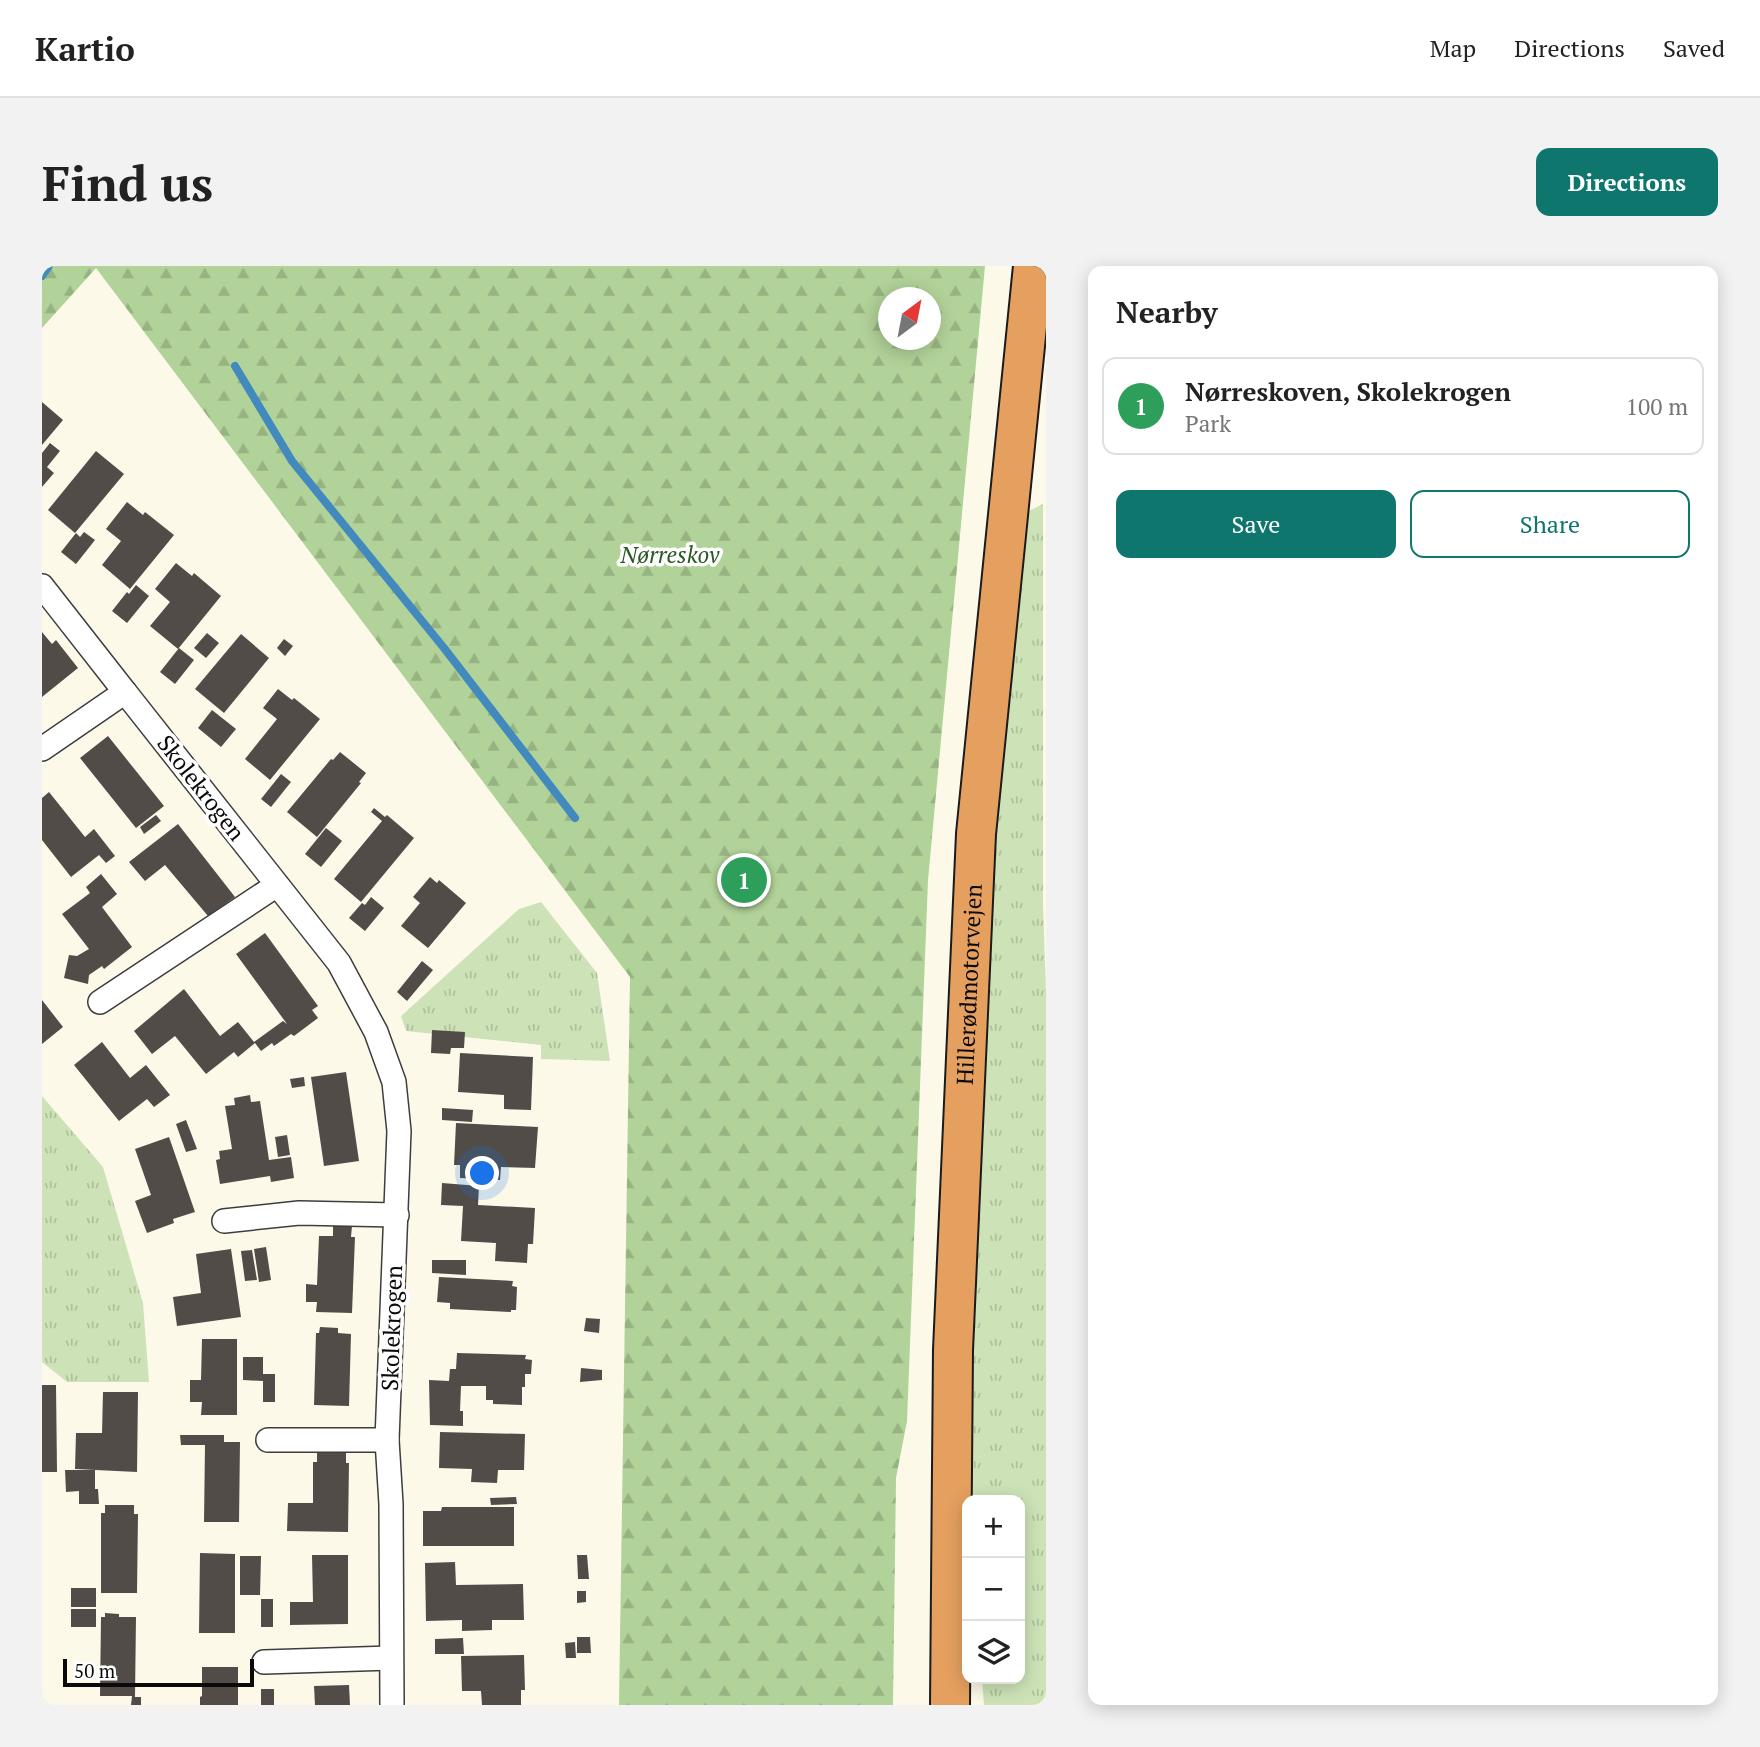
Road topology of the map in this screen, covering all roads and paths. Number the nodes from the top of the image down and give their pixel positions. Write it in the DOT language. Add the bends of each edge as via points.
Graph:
graph roads {
  1 [pos="1033,266"];
  2 [pos="42,586"];
  3 [pos="125,692"];
  4 [pos="42,750"];
  5 [pos="277,885"];
  6 [pos="100,1002"];
  7 [pos="397,1215"];
  8 [pos="225,1221"];
  9 [pos="268,1440"];
  10 [pos="387,1440"];
  11 [pos="391,1658"];
  12 [pos="264,1662"];
  13 [pos="392,1705"];
  14 [pos="950,1705"];
  1 -- 14 [label="highway, Hillerødmotorvejen" via="976,834 953,1350"];
  2 -- 3 [label="street, Skolekrogen"];
  3 -- 4 [label="street"];
  3 -- 5 [label="street, Skolekrogen"];
  5 -- 6 [label="street"];
  5 -- 7 [label="street, Skolekrogen" via="339,963 376,1032 394,1082 400,1131"];
  7 -- 8 [label="street" via="299,1213"];
  7 -- 10 [label="street, Skolekrogen"];
  9 -- 10 [label="street"];
  10 -- 11 [label="street, Skolekrogen"];
  11 -- 12 [label="street"];
  11 -- 13 [label="street, Skolekrogen"];
}
